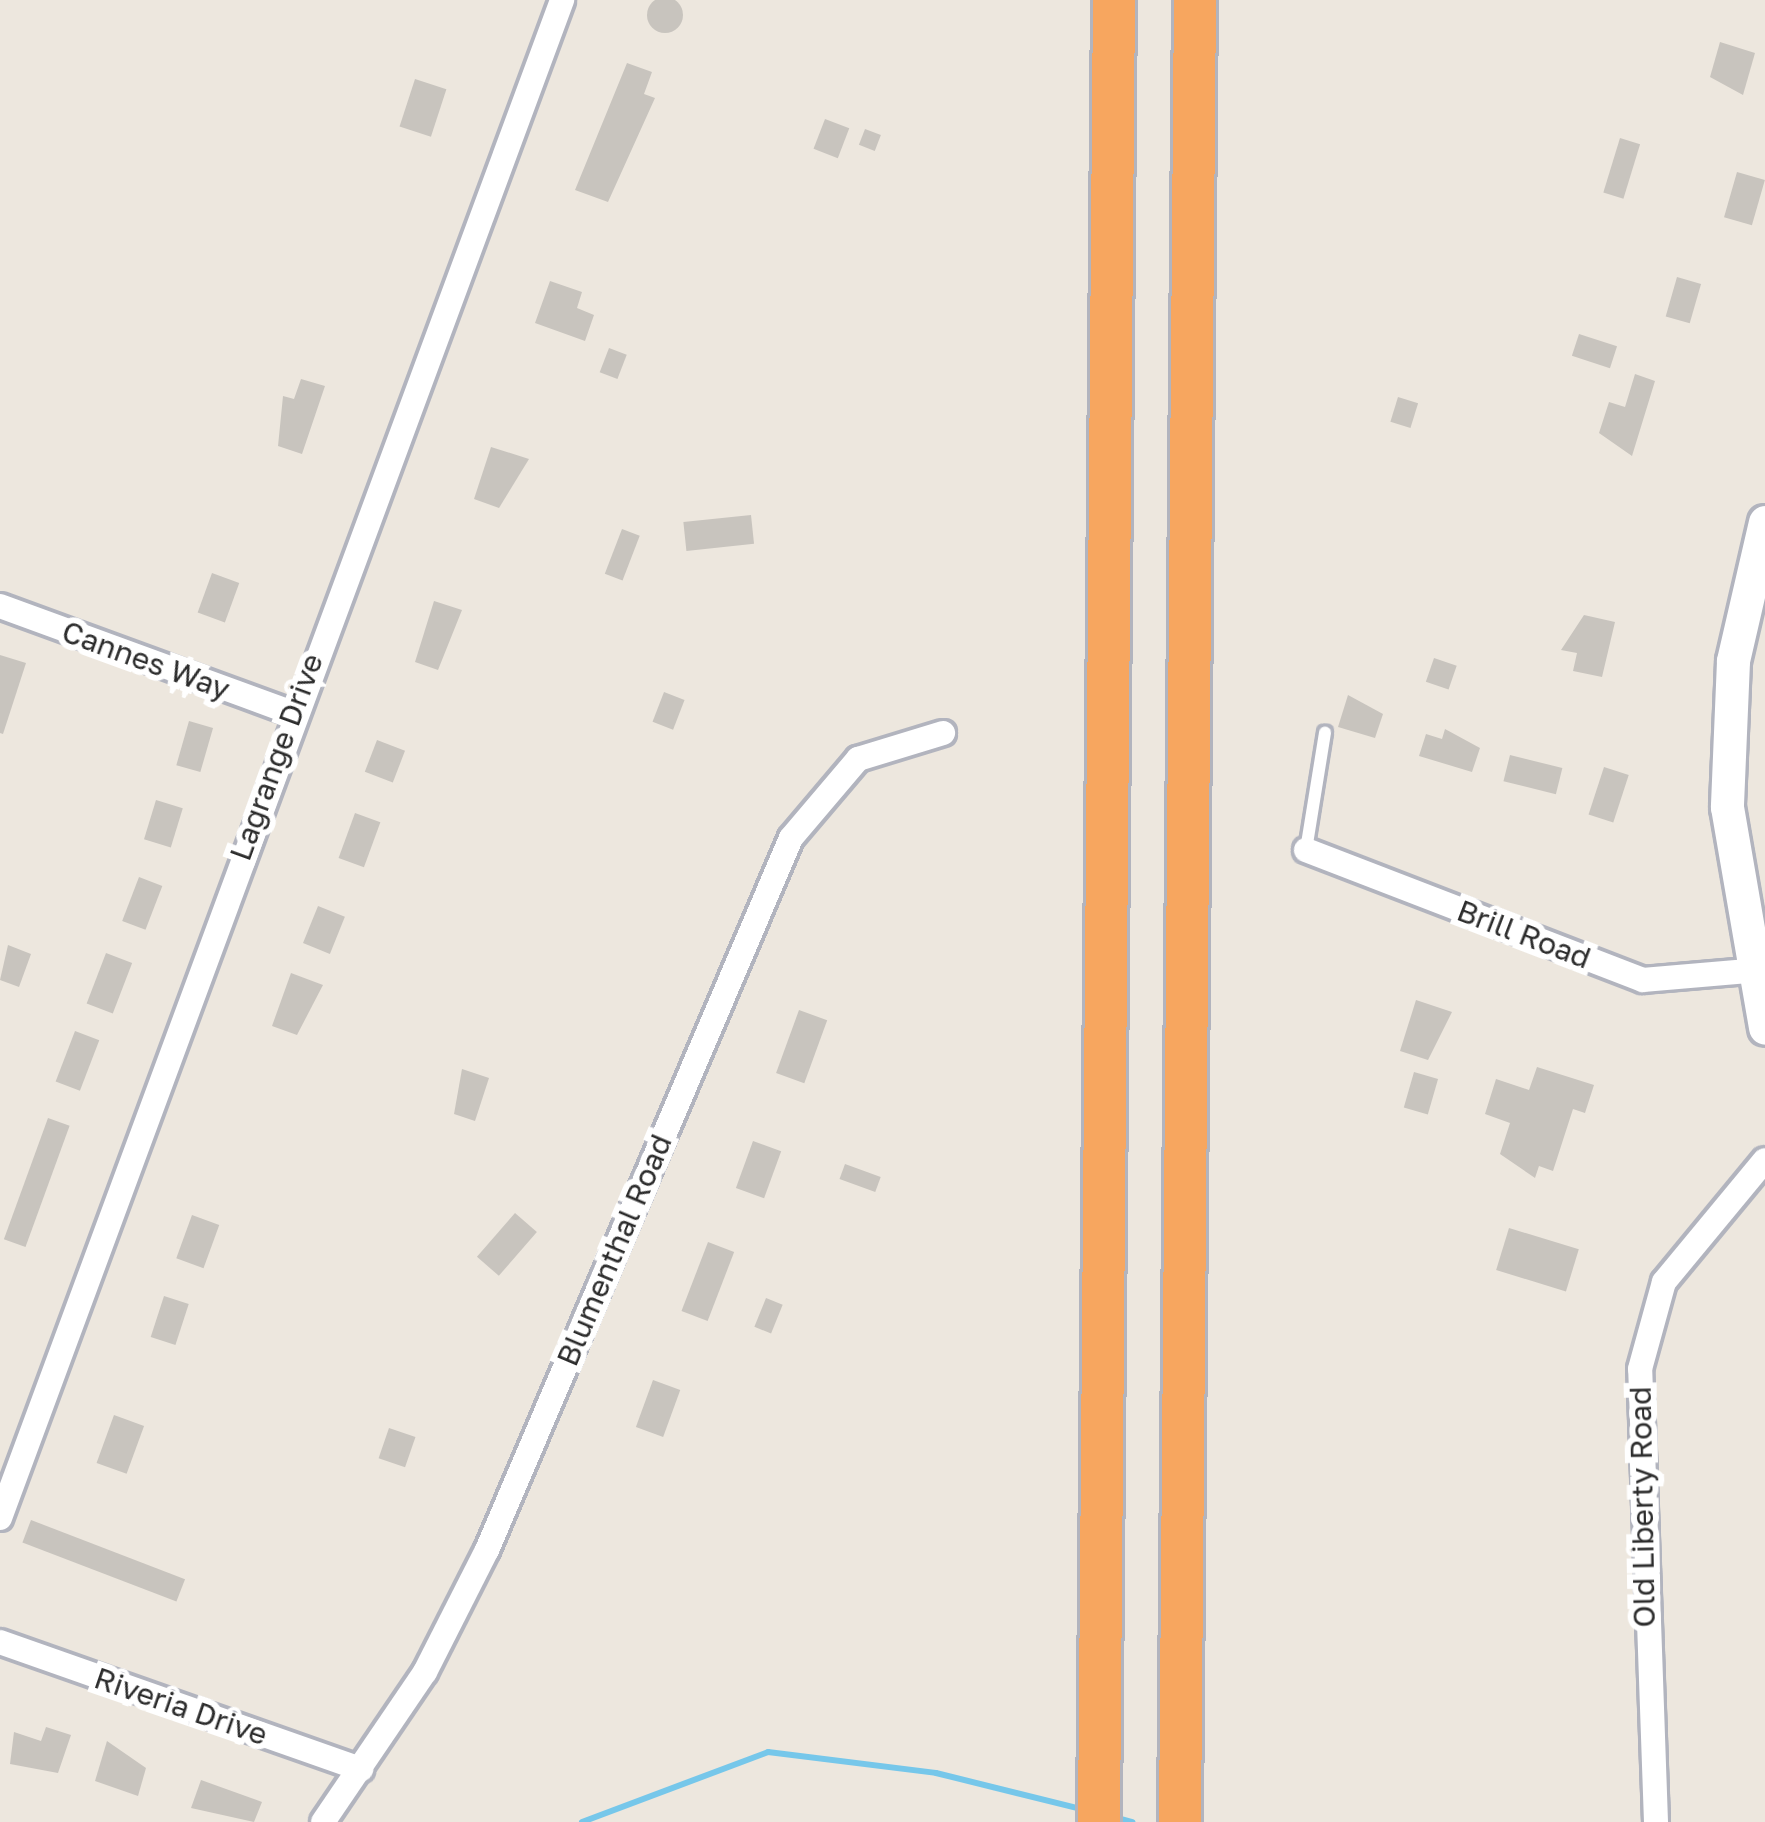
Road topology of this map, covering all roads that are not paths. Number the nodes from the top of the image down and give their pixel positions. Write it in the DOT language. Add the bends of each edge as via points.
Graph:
graph roads {
  1 [pos="562,0"];
  2 [pos="1114,0"];
  3 [pos="1195,0"];
  4 [pos="1765,522"];
  5 [pos="0,606"];
  6 [pos="292,713"];
  7 [pos="943,733"];
  8 [pos="1325,734"];
  9 [pos="1306,850"];
  10 [pos="1748,971"];
  11 [pos="1765,1028"];
  12 [pos="1765,1160"];
  13 [pos="0,1518"];
  14 [pos="0,1642"];
  15 [pos="362,1769"];
  16 [pos="323,1822"];
  17 [pos="1099,1822"];
  18 [pos="1180,1822"];
  19 [pos="1656,1822"];
  1 -- 6 [label="street, Lagrange Drive"];
  2 -- 17 [label="highway"];
  3 -- 18 [label="highway"];
  4 -- 10 [label="street" via="1732,661 1726,807"];
  5 -- 6 [label="street, Cannes Way"];
  6 -- 13 [label="street, Lagrange Drive"];
  7 -- 15 [label="street, Blumenthal Road" via="858,759 791,838 420,1680"];
  8 -- 9 [label="lane"];
  9 -- 10 [label="street, Brill Road" via="1643,980"];
  10 -- 11 [label="street"];
  12 -- 19 [label="street, Old Liberty Road" via="1664,1282 1640,1369"];
  14 -- 15 [label="street, Riveria Drive"];
  15 -- 16 [label="street, Blumenthal Road"];
}
